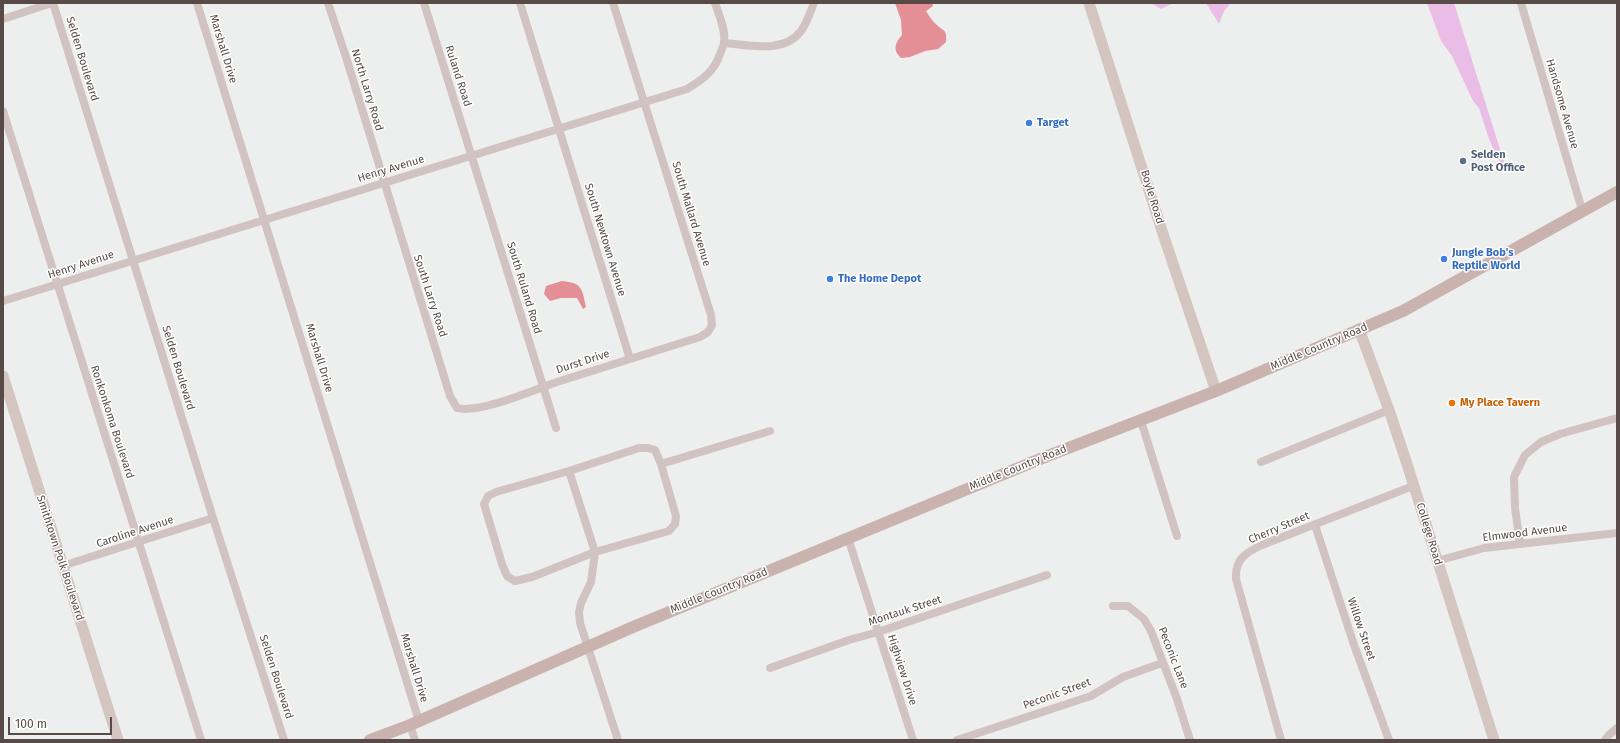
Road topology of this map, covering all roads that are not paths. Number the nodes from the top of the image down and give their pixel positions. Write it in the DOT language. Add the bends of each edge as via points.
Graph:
graph roads {
  1 [pos="52,3"];
  2 [pos="197,3"];
  3 [pos="328,3"];
  4 [pos="424,3"];
  5 [pos="520,3"];
  6 [pos="613,3"];
  7 [pos="715,3"];
  8 [pos="814,3"];
  9 [pos="1089,3"];
  10 [pos="1521,3"];
  11 [pos="3,19"];
  12 [pos="724,42"];
  13 [pos="644,102"];
  14 [pos="3,111"];
  15 [pos="559,128"];
  16 [pos="472,155"];
  17 [pos="384,183"];
  18 [pos="1617,192"];
  19 [pos="1582,210"];
  20 [pos="265,219"];
  21 [pos="133,260"];
  22 [pos="57,284"];
  23 [pos="3,301"];
  24 [pos="1359,329"];
  25 [pos="708,332"];
  26 [pos="630,359"];
  27 [pos="3,376"];
  28 [pos="543,387"];
  29 [pos="1216,391"];
  30 [pos="463,410"];
  31 [pos="1389,410"];
  32 [pos="1617,418"];
  33 [pos="1141,421"];
  34 [pos="556,428"];
  35 [pos="770,431"];
  36 [pos="1261,462"];
  37 [pos="661,464"];
  38 [pos="569,471"];
  39 [pos="1413,486"];
  40 [pos="213,518"];
  41 [pos="1315,525"];
  42 [pos="1617,533"];
  43 [pos="1177,536"];
  44 [pos="848,538"];
  45 [pos="139,543"];
  46 [pos="1520,544"];
  47 [pos="595,552"];
  48 [pos="1437,561"];
  49 [pos="62,566"];
  50 [pos="1047,575"];
  51 [pos="1113,606"];
  52 [pos="878,632"];
  53 [pos="588,647"];
  54 [pos="1162,663"];
  55 [pos="770,668"];
  56 [pos="414,723"];
  57 [pos="1617,728"];
  58 [pos="118,740"];
  59 [pos="201,740"];
  60 [pos="284,740"];
  61 [pos="370,740"];
  62 [pos="415,740"];
  63 [pos="618,740"];
  64 [pos="913,740"];
  65 [pos="957,740"];
  66 [pos="1190,740"];
  67 [pos="1281,740"];
  68 [pos="1389,740"];
  69 [pos="1494,740"];
  70 [pos="1605,740"];
  1 -- 11 [label="street"];
  1 -- 21 [label="street, Selden Boulevard"];
  2 -- 20 [label="street, Marshall Drive"];
  3 -- 17 [label="street, North Larry Road"];
  4 -- 16 [label="street, Ruland Road"];
  5 -- 15 [label="street, South Newtown Avenue"];
  6 -- 13 [label="street, South Mallard Avenue"];
  7 -- 12 [label="street, Henry Avenue"];
  8 -- 12 [label="street" via="801,32 781,44 767,46"];
  9 -- 29 [label="street, Boyle Road"];
  10 -- 19 [label="street, Handsome Avenue"];
  12 -- 13 [label="street, Henry Avenue" via="718,62 701,81 686,89"];
  13 -- 15 [label="street, Henry Avenue"];
  13 -- 25 [label="street, South Mallard Avenue" via="711,315 712,325"];
  14 -- 22 [label="street, Ronkonkoma Boulevard"];
  15 -- 16 [label="street, Henry Avenue"];
  15 -- 26 [label="street, South Newtown Avenue"];
  16 -- 17 [label="street, Henry Avenue"];
  16 -- 28 [label="street, South Ruland Road"];
  17 -- 20 [label="street, Henry Avenue"];
  17 -- 30 [label="street, South Larry Road" via="450,396 457,408"];
  18 -- 19 [label="main road, Middle Country Road"];
  19 -- 24 [label="main road, Middle Country Road" via="1403,310"];
  20 -- 21 [label="street, Henry Avenue"];
  20 -- 56 [label="street, Marshall Drive"];
  21 -- 22 [label="street, Henry Avenue"];
  21 -- 40 [label="street, Selden Boulevard"];
  22 -- 23 [label="street, Henry Avenue"];
  22 -- 45 [label="street, Ronkonkoma Boulevard"];
  24 -- 29 [label="main road, Middle Country Road"];
  24 -- 31 [label="street, College Road"];
  25 -- 26 [label="street, Durst Drive" via="700,337"];
  26 -- 28 [label="street, Durst Drive"];
  27 -- 49 [label="street, Smithtown Polk Boulevard"];
  28 -- 30 [label="street, Durst Drive" via="492,404"];
  28 -- 34 [label="street, South Ruland Road"];
  29 -- 33 [label="main road, Middle Country Road"];
  31 -- 36 [label="street"];
  31 -- 39 [label="street, College Road"];
  32 -- 46 [label="street" via="1560,434 1541,442 1525,455 1514,477"];
  33 -- 43 [label="street"];
  33 -- 44 [label="main road, Middle Country Road" via="1045,457"];
  35 -- 37 [label="street"];
  37 -- 38 [label="street" via="655,450 639,448"];
  37 -- 47 [label="street" via="676,516 675,524 669,531"];
  38 -- 47 [label="street"];
  38 -- 47 [label="street" via="488,496 484,504 502,564 507,576 515,580 532,577"];
  39 -- 41 [label="street, Cherry Street"];
  39 -- 48 [label="street, College Road"];
  40 -- 45 [label="street, Caroline Avenue"];
  40 -- 60 [label="street, Selden Boulevard"];
  41 -- 67 [label="street, Cherry Street" via="1253,549 1244,555 1237,566 1236,579"];
  41 -- 68 [label="street, Willow Street" via="1354,645"];
  42 -- 46 [label="street, Elmwood Avenue"];
  44 -- 52 [label="street, Highview Drive"];
  44 -- 53 [label="main road, Middle Country Road"];
  45 -- 49 [label="street, Caroline Avenue"];
  45 -- 59 [label="street, Ronkonkoma Boulevard"];
  46 -- 48 [label="street, Elmwood Avenue" via="1484,548"];
  47 -- 53 [label="street" via="591,582 579,612"];
  48 -- 69 [label="street, College Road"];
  49 -- 58 [label="street, Smithtown Polk Boulevard"];
  50 -- 52 [label="street, Montauk Street"];
  51 -- 54 [label="street, Peconic Lane" via="1128,606 1144,619 1157,645"];
  52 -- 55 [label="street, Montauk Street"];
  52 -- 64 [label="street, Highview Drive"];
  53 -- 56 [label="main road, Middle Country Road"];
  53 -- 63 [label="street"];
  54 -- 65 [label="street, Peconic Street" via="1123,677 1091,696"];
  54 -- 66 [label="street, Peconic Lane"];
  56 -- 61 [label="main road, Middle Country Road"];
  56 -- 62 [label="street, Marshall Drive"];
  57 -- 70 [label="street"];
}
